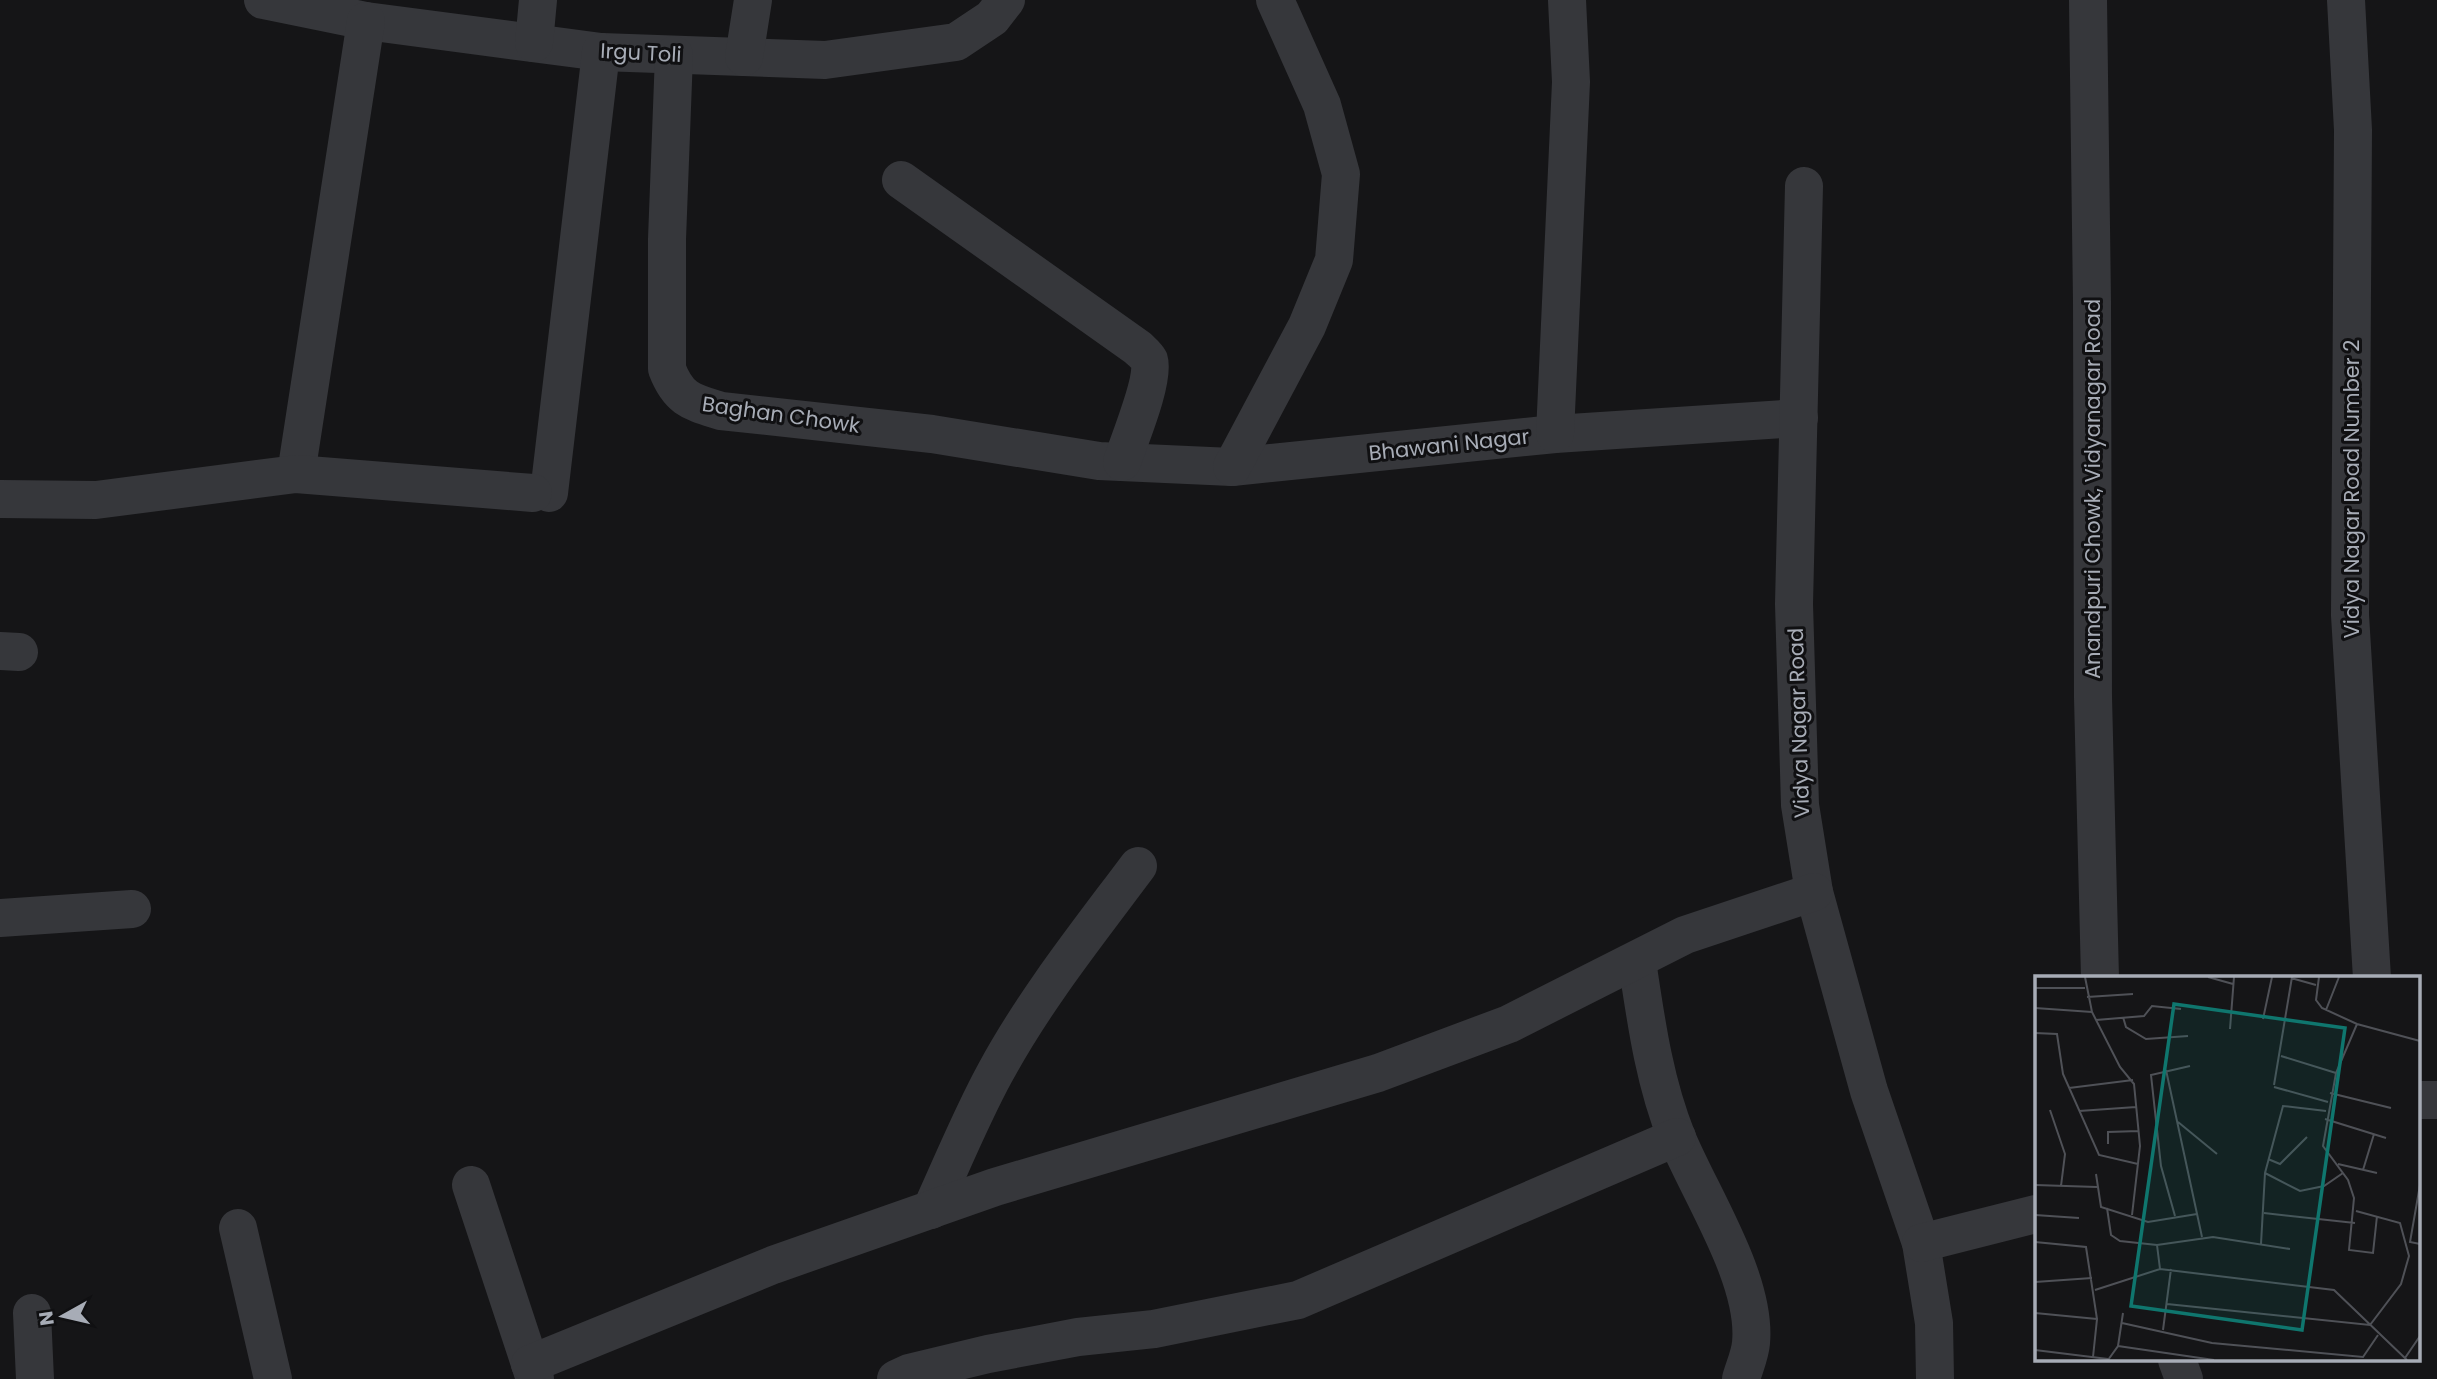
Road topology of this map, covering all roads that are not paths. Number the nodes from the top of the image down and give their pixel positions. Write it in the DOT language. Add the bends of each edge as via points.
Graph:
graph roads {
  1 [pos="263,0"];
  2 [pos="538,0"];
  3 [pos="752,0"];
  4 [pos="1006,0"];
  5 [pos="1275,0"];
  6 [pos="1567,0"];
  7 [pos="2088,0"];
  8 [pos="2346,0"];
  9 [pos="366,21"];
  10 [pos="534,43"];
  11 [pos="601,52"];
  12 [pos="674,55"];
  13 [pos="744,57"];
  14 [pos="901,180"];
  15 [pos="1804,186"];
  16 [pos="1799,418"];
  17 [pos="1555,434"];
  18 [pos="1110,461"];
  19 [pos="1232,467"];
  20 [pos="296,474"];
  21 [pos="0,499"];
  22 [pos="1138,866"];
  23 [pos="1814,892"];
  24 [pos="132,909"];
  25 [pos="0,918"];
  26 [pos="1637,961"];
  27 [pos="2100,976"];
  28 [pos="2372,976"];
  29 [pos="1677,1136"];
  30 [pos="471,1185"];
  31 [pos="931,1210"];
  32 [pos="2032,1215"];
  33 [pos="238,1228"];
  34 [pos="1921,1242"];
  35 [pos="32,1313"];
  36 [pos="2178,1362"];
  37 [pos="533,1372"];
  38 [pos="35,1379"];
  39 [pos="274,1379"];
  40 [pos="896,1379"];
  41 [pos="1741,1379"];
  42 [pos="1935,1379"];
  43 [pos="2184,1379"];
  1 -- 9 [label="street, Irgu Toli"];
  2 -- 10 [label="street"];
  3 -- 13 [label="street"];
  4 -- 13 [label="street, Irgu Toli" via="992,18 956,42 825,60"];
  5 -- 19 [label="street" via="1322,105 1341,174 1334,260 1307,326"];
  6 -- 17 [label="street" via="1571,82"];
  7 -- 27 [label="street, Anandpuri Chowk, Vidyanagar Road"];
  8 -- 28 [label="street, Vidya Nagar Road Number 2" via="2353,130 2350,615"];
  9 -- 10 [label="street, Irgu Toli"];
  9 -- 20 [label="street"];
  10 -- 11 [label="street, Irgu Toli"];
  11 -- 12 [label="street, Irgu Toli"];
  11 -- 20 [label="street" via="541,493"];
  12 -- 13 [label="street, Irgu Toli"];
  12 -- 18 [label="street, Baghan Chowk" via="667,369 673,385 688,401 721,411 932,434"];
  14 -- 18 [label="street" via="1149,359 1145,396"];
  15 -- 16 [label="street, Vidya Nagar Road"];
  16 -- 17 [label="street, Bhawani Nagar"];
  16 -- 23 [label="street, Vidya Nagar Road" via="1794,604 1800,805"];
  17 -- 19 [label="street, Bhawani Nagar"];
  18 -- 19 [label="street, Bhawani Nagar"];
  20 -- 21 [label="street" via="96,500"];
  22 -- 31 [label="street" via="1021,1029 994,1074"];
  23 -- 26 [label="street" via="1685,935"];
  23 -- 34 [label="street, Vidya Nagar Road" via="1869,1091"];
  24 -- 25 [label="street"];
  26 -- 29 [label="street" via="1651,1054"];
  26 -- 31 [label="street" via="1509,1024 1378,1073 995,1186"];
  29 -- 40 [label="street" via="1298,1300 1154,1329 988,1354"];
  29 -- 41 [label="street" via="1748,1300 1751,1343"];
  30 -- 37 [label="street"];
  31 -- 37 [label="street" via="773,1265"];
  32 -- 34 [label="street"];
  33 -- 39 [label="street"];
  34 -- 42 [label="street, Vidya Nagar Road" via="1934,1323"];
  35 -- 38 [label="street"];
  36 -- 43 [label="street"];
}
